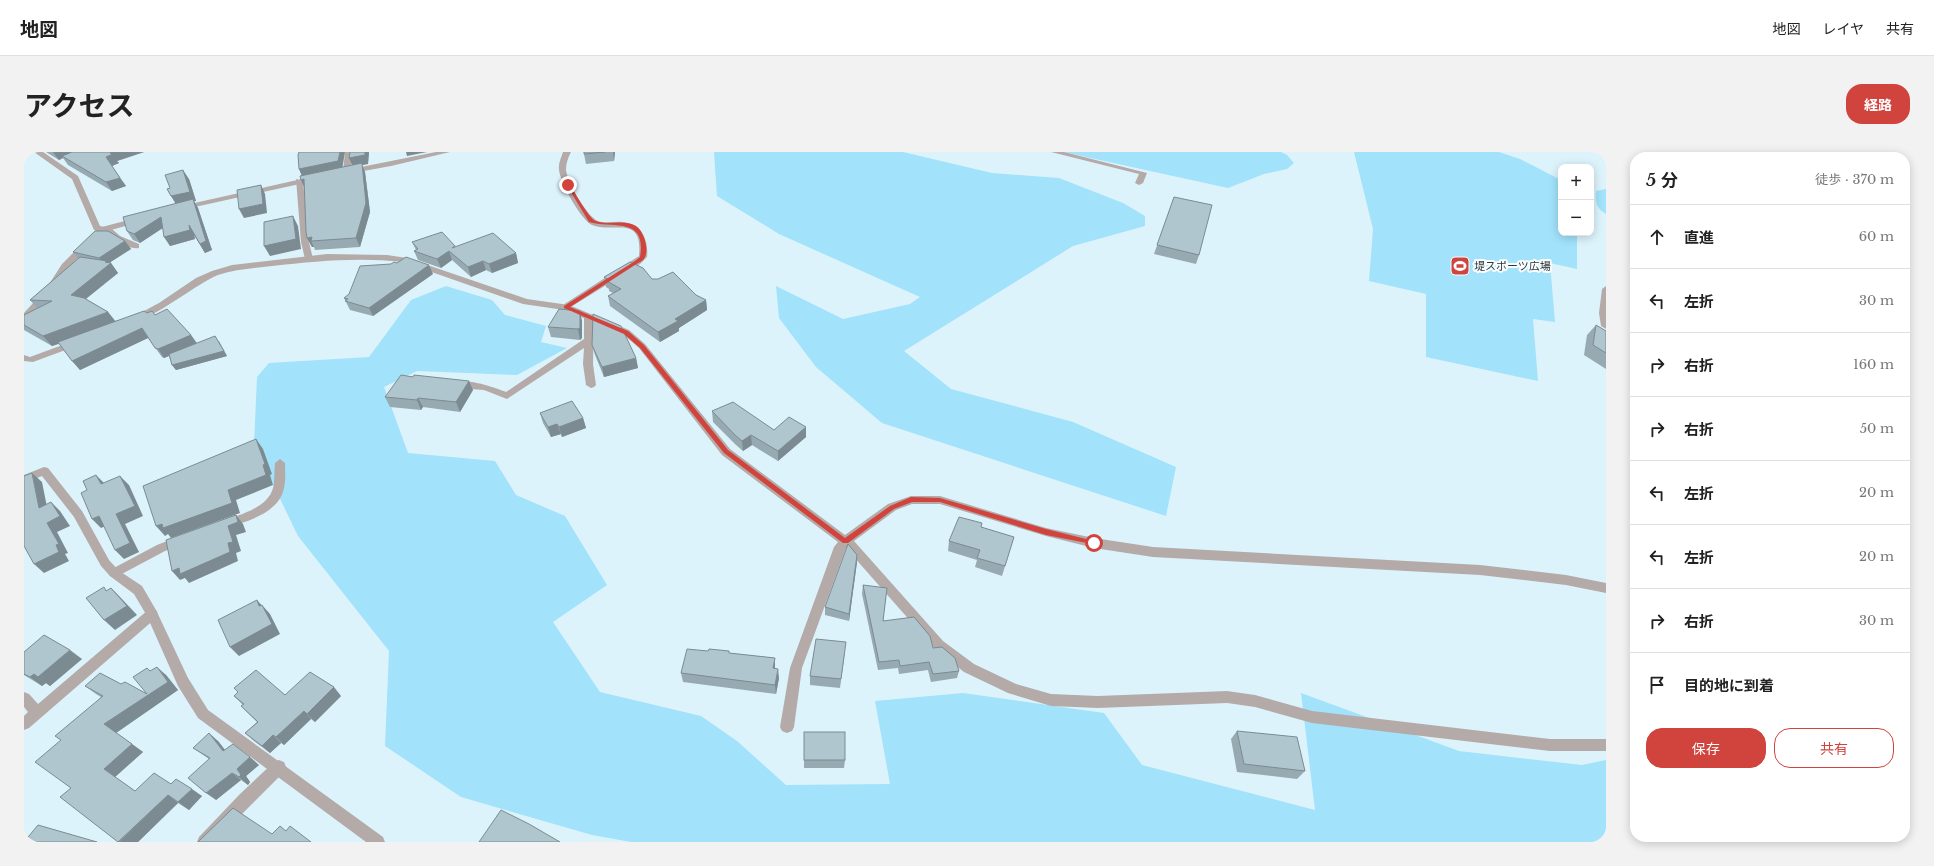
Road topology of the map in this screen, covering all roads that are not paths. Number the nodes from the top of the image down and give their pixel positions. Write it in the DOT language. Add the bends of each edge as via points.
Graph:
graph roads {
  1 [pos="38,152"];
  2 [pos="349,152"];
  3 [pos="446,152"];
  4 [pos="567,152"];
  5 [pos="1055,152"];
  6 [pos="326,176"];
  7 [pos="299,181"];
  8 [pos="1139,183"];
  9 [pos="173,210"];
  10 [pos="151,216"];
  11 [pos="101,230"];
  12 [pos="136,246"];
  13 [pos="309,259"];
  14 [pos="1606,289"];
  15 [pos="566,307"];
  16 [pos="589,317"];
  17 [pos="24,318"];
  18 [pos="128,322"];
  19 [pos="1606,326"];
  20 [pos="88,339"];
  21 [pos="588,341"];
  22 [pos="24,358"];
  23 [pos="444,383"];
  24 [pos="591,385"];
  25 [pos="280,463"];
  26 [pos="24,479"];
  27 [pos="218,528"];
  28 [pos="190,538"];
  29 [pos="845,541"];
  30 [pos="114,573"];
  31 [pos="1606,588"];
  32 [pos="152,614"];
  33 [pos="24,698"];
  34 [pos="37,712"];
  35 [pos="24,724"];
  36 [pos="786,727"];
  37 [pos="1606,745"];
  38 [pos="279,767"];
  39 [pos="204,842"];
  40 [pos="378,842"];
  1 -- 11 [label="street" via="60,164 75,178 97,228"];
  2 -- 3 [label="street" via="343,173"];
  4 -- 15 [label="street" via="562,173 591,221 635,227 644,248 639,265"];
  5 -- 8 [label="street" via="1143,173"];
  6 -- 7 [label="street"];
  7 -- 9 [label="street"];
  7 -- 13 [label="street"];
  10 -- 11 [label="street"];
  11 -- 12 [label="street" via="109,231 117,238"];
  11 -- 17 [label="street" via="65,266 48,291"];
  13 -- 15 [label="street" via="404,260 526,302"];
  13 -- 18 [label="street" via="232,268 215,273"];
  14 -- 19 [label="street" via="1603,313"];
  15 -- 16 [label="street"];
  16 -- 21 [label="street"];
  16 -- 29 [label="street" via="626,332 642,346 726,452"];
  20 -- 22 [label="street" via="30,360"];
  21 -- 23 [label="street" via="507,396 485,388"];
  21 -- 24 [label="street"];
  25 -- 27 [label="street" via="279,488 272,503"];
  26 -- 30 [label="street" via="44,471 78,514 105,563"];
  28 -- 30 [label="street" via="162,548"];
  29 -- 31 [label="street" via="892,507 911,500 940,500 1046,532 1153,552 1480,570 1566,580"];
  29 -- 36 [label="street" via="840,547 796,668"];
  29 -- 37 [label="street" via="939,645 969,668 1013,689 1051,700 1098,702 1227,697 1255,701 1312,717 1550,744"];
  30 -- 32 [label="street" via="138,590"];
  32 -- 34 [label="street"];
  32 -- 38 [label="street" via="184,682 203,714"];
  33 -- 34 [label="street"];
  34 -- 35 [label="street"];
  38 -- 39 [label="street"];
  38 -- 40 [label="street"];
}
